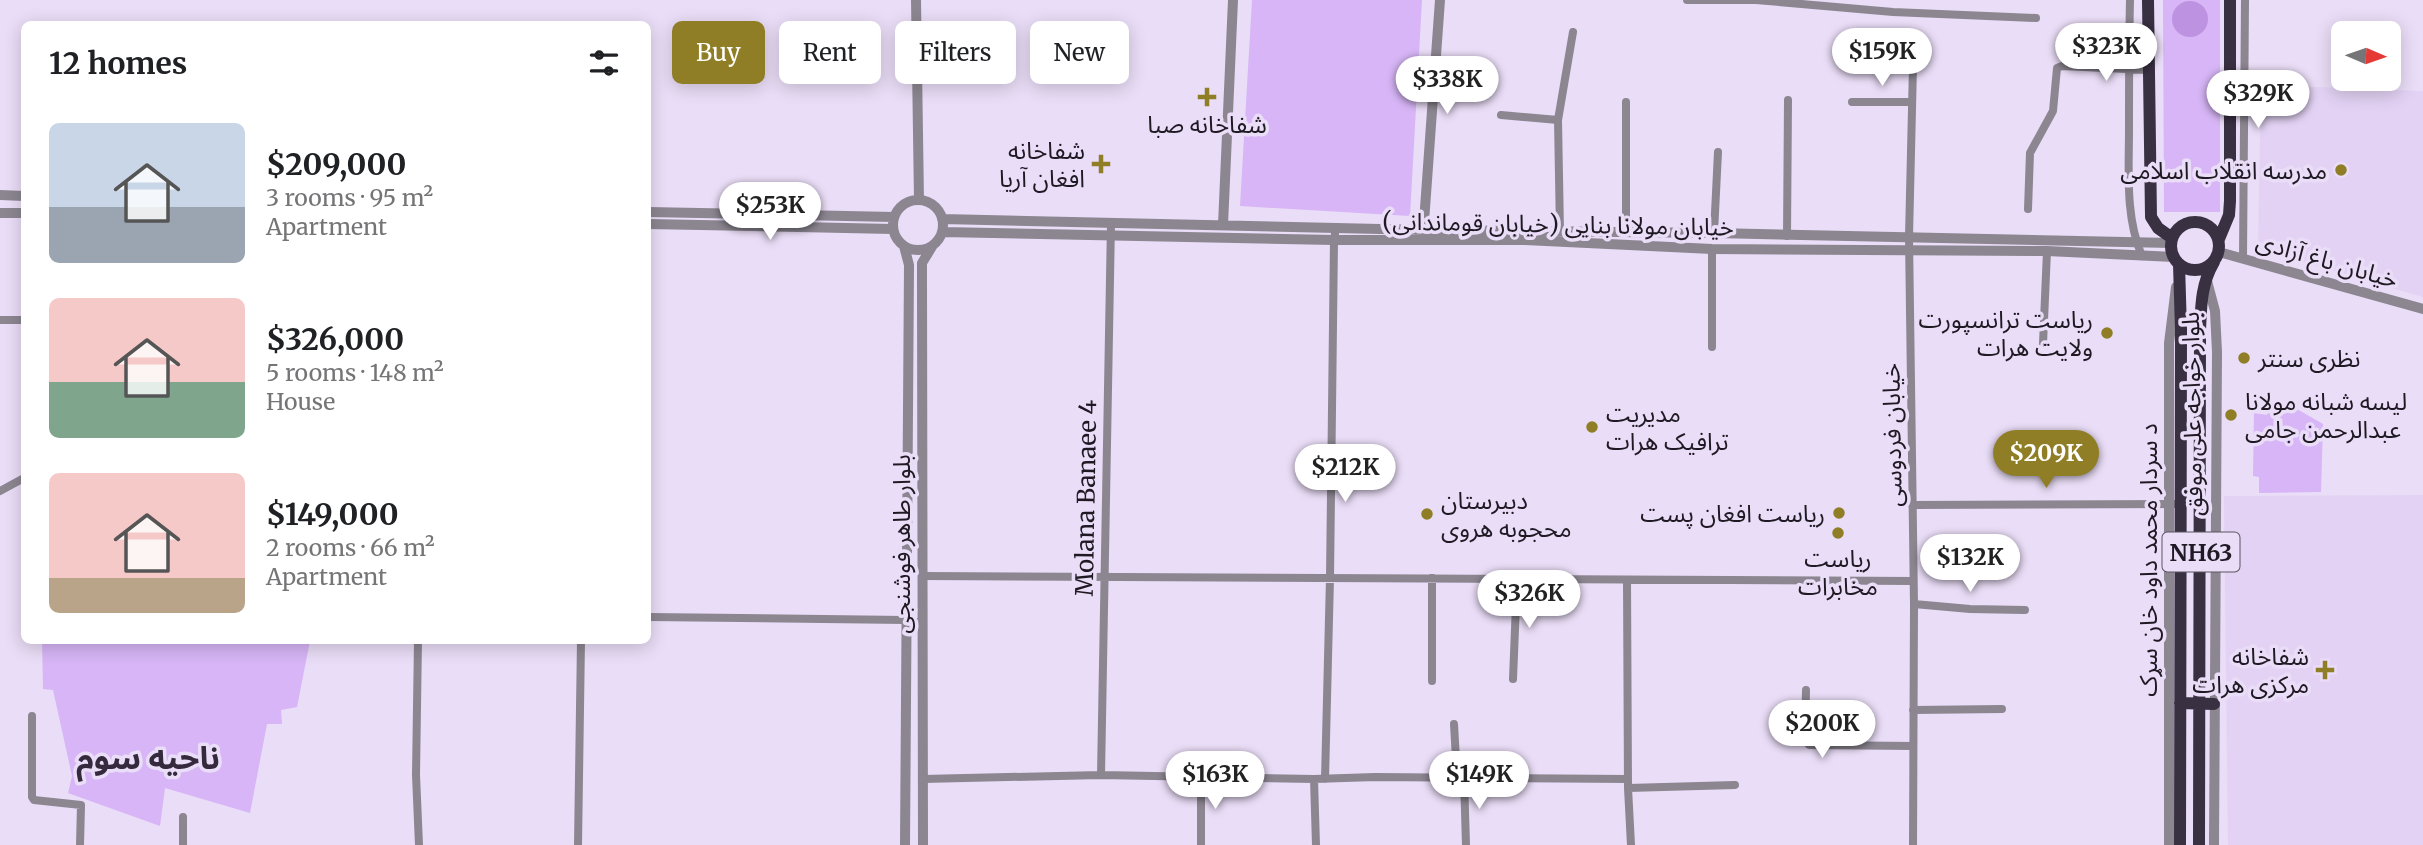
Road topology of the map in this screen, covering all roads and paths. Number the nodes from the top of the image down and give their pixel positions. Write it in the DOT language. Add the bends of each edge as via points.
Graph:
graph roads {
  1 [pos="916,0"];
  2 [pos="1233,0"];
  3 [pos="1440,0"];
  4 [pos="1687,0"];
  5 [pos="1694,0"];
  6 [pos="2130,0"];
  7 [pos="2148,0"];
  8 [pos="2230,0"];
  9 [pos="2245,0"];
  10 [pos="2036,18"];
  11 [pos="1573,32"];
  12 [pos="1913,66"];
  13 [pos="2129,69"];
  14 [pos="2148,70"];
  15 [pos="1788,100"];
  16 [pos="1626,102"];
  17 [pos="1852,102"];
  18 [pos="1912,102"];
  19 [pos="1501,116"];
  20 [pos="1558,120"];
  21 [pos="1718,152"];
  22 [pos="0,195"];
  23 [pos="21,196"];
  24 [pos="919,200"];
  25 [pos="2028,209"];
  26 [pos="651,212"];
  27 [pos="0,213"];
  28 [pos="21,213"];
  29 [pos="894,217"];
  30 [pos="942,219"];
  31 [pos="1111,223"];
  32 [pos="651,224"];
  33 [pos="1223,225"];
  34 [pos="1336,227"];
  35 [pos="893,229"];
  36 [pos="942,232"];
  37 [pos="1560,232"];
  38 [pos="1626,233"];
  39 [pos="1714,233"];
  40 [pos="1111,235"];
  41 [pos="1423,235"];
  42 [pos="1787,236"];
  43 [pos="1909,237"];
  44 [pos="1334,240"];
  45 [pos="2172,240"];
  46 [pos="2136,242"];
  47 [pos="933,245"];
  48 [pos="904,246"];
  49 [pos="1712,249"];
  50 [pos="2047,251"];
  51 [pos="2217,251"];
  52 [pos="1910,252"];
  53 [pos="2143,256"];
  54 [pos="2243,259"];
  55 [pos="2177,266"];
  56 [pos="2206,277"];
  57 [pos="2423,309"];
  58 [pos="0,320"];
  59 [pos="21,320"];
  60 [pos="2043,344"];
  61 [pos="1712,347"];
  62 [pos="21,480"];
  63 [pos="0,491"];
  64 [pos="2174,504"];
  65 [pos="1912,505"];
  66 [pos="922,576"];
  67 [pos="1103,576"];
  68 [pos="1330,578"];
  69 [pos="1432,578"];
  70 [pos="1517,579"];
  71 [pos="1628,580"];
  72 [pos="1913,581"];
  73 [pos="1914,604"];
  74 [pos="2025,610"];
  75 [pos="651,617"];
  76 [pos="905,620"];
  77 [pos="923,623"];
  78 [pos="418,644"];
  79 [pos="581,644"];
  80 [pos="1513,679"];
  81 [pos="1432,681"];
  82 [pos="1806,690"];
  83 [pos="2180,703"];
  84 [pos="2199,703"];
  85 [pos="2214,704"];
  86 [pos="2002,709"];
  87 [pos="1913,710"];
  88 [pos="32,716"];
  89 [pos="1454,724"];
  90 [pos="1913,746"];
  91 [pos="1101,775"];
  92 [pos="1460,777"];
  93 [pos="1201,778"];
  94 [pos="923,779"];
  95 [pos="1314,779"];
  96 [pos="1325,779"];
  97 [pos="1629,783"];
  98 [pos="1735,785"];
  99 [pos="183,817"];
  100 [pos="79,845"];
  101 [pos="183,845"];
  102 [pos="419,845"];
  103 [pos="578,845"];
  104 [pos="905,845"];
  105 [pos="923,845"];
  106 [pos="1201,845"];
  107 [pos="1316,845"];
  108 [pos="1466,845"];
  109 [pos="1631,845"];
  110 [pos="1913,845"];
  111 [pos="2169,845"];
  112 [pos="2180,845"];
  113 [pos="2199,845"];
  114 [pos="2214,845"];
  1 -- 24 [label="street"];
  2 -- 33 [label="street"];
  3 -- 41 [label="street"];
  4 -- 5 [label="street"];
  5 -- 10 [label="street"];
  6 -- 13 [label="street"];
  7 -- 14 [label="highway, NH63"];
  8 -- 51 [label="highway, NH63" via="2231,201"];
  9 -- 54 [label="street"];
  11 -- 20 [label="street"];
  12 -- 18 [label="street, خیابان فردوسی"];
  13 -- 14 [label="street"];
  13 -- 25 [label="street" via="2057,68 2053,111 2031,153"];
  13 -- 46 [label="street" via="2129,178"];
  14 -- 45 [label="highway, NH63" via="2151,217"];
  15 -- 42 [label="street"];
  16 -- 38 [label="street"];
  17 -- 18 [label="street"];
  18 -- 43 [label="street, خیابان فردوسی"];
  19 -- 20 [label="street"];
  20 -- 37 [label="street"];
  21 -- 39 [label="street"];
  22 -- 23 [label="street"];
  24 -- 29 [label="street" via="904,204"];
  24 -- 30 [label="street" via="934,206"];
  26 -- 29 [label="street"];
  27 -- 28 [label="street"];
  29 -- 35 [label="street"];
  30 -- 31 [label="street, خیابان مولانا بنایی (خیابان قوماندانی)"];
  30 -- 36 [label="street"];
  31 -- 33 [label="street, خیابان مولانا بنایی (خیابان قوماندانی)"];
  31 -- 40 [label="street, Molana Banaee 4"];
  32 -- 35 [label="street"];
  33 -- 34 [label="street, خیابان مولانا بنایی (خیابان قوماندانی)"];
  34 -- 41 [label="street, خیابان مولانا بنایی (خیابان قوماندانی)"];
  34 -- 44 [label="street"];
  35 -- 48 [label="street"];
  36 -- 40 [label="street, خیابان مولانا بنایی (خیابان قوماندانی)"];
  36 -- 47 [label="street"];
  37 -- 38 [label="street, خیابان مولانا بنایی (خیابان قوماندانی)"];
  37 -- 41 [label="street, خیابان مولانا بنایی (خیابان قوماندانی)"];
  38 -- 39 [label="street, خیابان مولانا بنایی (خیابان قوماندانی)"];
  39 -- 42 [label="street, خیابان مولانا بنایی (خیابان قوماندانی)"];
  40 -- 44 [label="street, خیابان مولانا بنایی (خیابان قوماندانی)"];
  40 -- 67 [label="street, Molana Banaee 4"];
  41 -- 44 [label="street, خیابان مولانا بنایی (خیابان قوماندانی)"];
  41 -- 49 [label="street, خیابان مولانا بنایی (خیابان قوماندانی)"];
  42 -- 43 [label="street, خیابان مولانا بنایی (خیابان قوماندانی)"];
  43 -- 46 [label="street, خیابان مولانا بنایی (خیابان قوماندانی)"];
  43 -- 52 [label="street, خیابان فردوسی"];
  44 -- 68 [label="street"];
  45 -- 46 [label="street, خیابان مولانا بنایی (خیابان قوماندانی)"];
  45 -- 51 [label="highway" via="2186,223 2199,222 2212,228"];
  45 -- 55 [label="highway, NH63"];
  46 -- 53 [label="street"];
  47 -- 48 [label="street" via="915,250"];
  47 -- 66 [label="street, بلوار طاهر فوشنجی" via="922,263"];
  48 -- 76 [label="street, بلوار طاهر فوشنجی" via="909,265"];
  49 -- 52 [label="street, خیابان مولانا بنایی (خیابان قوماندانی)"];
  49 -- 61 [label="street"];
  50 -- 52 [label="street, خیابان مولانا بنایی (خیابان قوماندانی)"];
  50 -- 53 [label="street, خیابان مولانا بنایی (خیابان قوماندانی)"];
  50 -- 60 [label="street"];
  51 -- 54 [label="street, خیابان باغ آزادی"];
  51 -- 55 [label="highway" via="2209,266 2197,271"];
  51 -- 56 [label="highway, د سردار محمد داود خان سړک / NH63"];
  52 -- 65 [label="street, خیابان فردوسی"];
  53 -- 55 [label="street, خیابان مولانا بنایی (خیابان قوماندانی)"];
  54 -- 57 [label="street, خیابان باغ آزادی"];
  55 -- 64 [label="highway, د سردار محمد داود خان سړک / NH63" via="2181,330"];
  56 -- 84 [label="highway, د سردار محمد داود خان سړک / NH63" via="2200,331"];
  56 -- 85 [label="street, بلوار خواجه علی موفق" via="2215,311 2217,352"];
  58 -- 59 [label="street"];
  62 -- 63 [label="street"];
  64 -- 65 [label="street"];
  64 -- 83 [label="highway, د سردار محمد داود خان سړک / NH63"];
  64 -- 111 [label="street, د سردار محمد داود خان سړک"];
  65 -- 72 [label="street, خیابان فردوسی"];
  66 -- 67 [label="street"];
  66 -- 77 [label="street, بلوار طاهر فوشنجی"];
  67 -- 68 [label="street"];
  67 -- 91 [label="street, Molana Banaee 4"];
  68 -- 69 [label="street"];
  68 -- 96 [label="street"];
  69 -- 70 [label="street"];
  69 -- 81 [label="street"];
  70 -- 71 [label="street"];
  70 -- 80 [label="street"];
  71 -- 72 [label="street"];
  71 -- 97 [label="street"];
  72 -- 73 [label="street, خیابان فردوسی"];
  73 -- 74 [label="street"];
  73 -- 87 [label="street, خیابان فردوسی"];
  75 -- 76 [label="street"];
  76 -- 77 [label="street"];
  76 -- 104 [label="street, بلوار طاهر فوشنجی"];
  77 -- 94 [label="street, بلوار طاهر فوشنجی"];
  78 -- 102 [label="street"];
  79 -- 103 [label="street"];
  82 -- 90 [label="street" via="1805,740 1809,745"];
  83 -- 84 [label="highway"];
  83 -- 112 [label="highway, د سردار محمد داود خان سړک / NH63"];
  84 -- 85 [label="highway"];
  84 -- 113 [label="highway, د سردار محمد داود خان سړک / NH63"];
  85 -- 114 [label="street, بلوار خواجه علی موفق"];
  86 -- 87 [label="street"];
  87 -- 90 [label="street, خیابان فردوسی"];
  88 -- 100 [label="street" via="33,797 81,805"];
  89 -- 92 [label="street"];
  90 -- 110 [label="street, خیابان فردوسی"];
  91 -- 93 [label="street"];
  91 -- 94 [label="street"];
  92 -- 96 [label="street"];
  92 -- 97 [label="street"];
  92 -- 108 [label="street"];
  93 -- 95 [label="street"];
  93 -- 106 [label="street"];
  94 -- 105 [label="street, بلوار طاهر فوشنجی"];
  95 -- 96 [label="street"];
  95 -- 107 [label="street"];
  97 -- 98 [label="street"];
  97 -- 109 [label="street"];
  99 -- 101 [label="street"];
}
